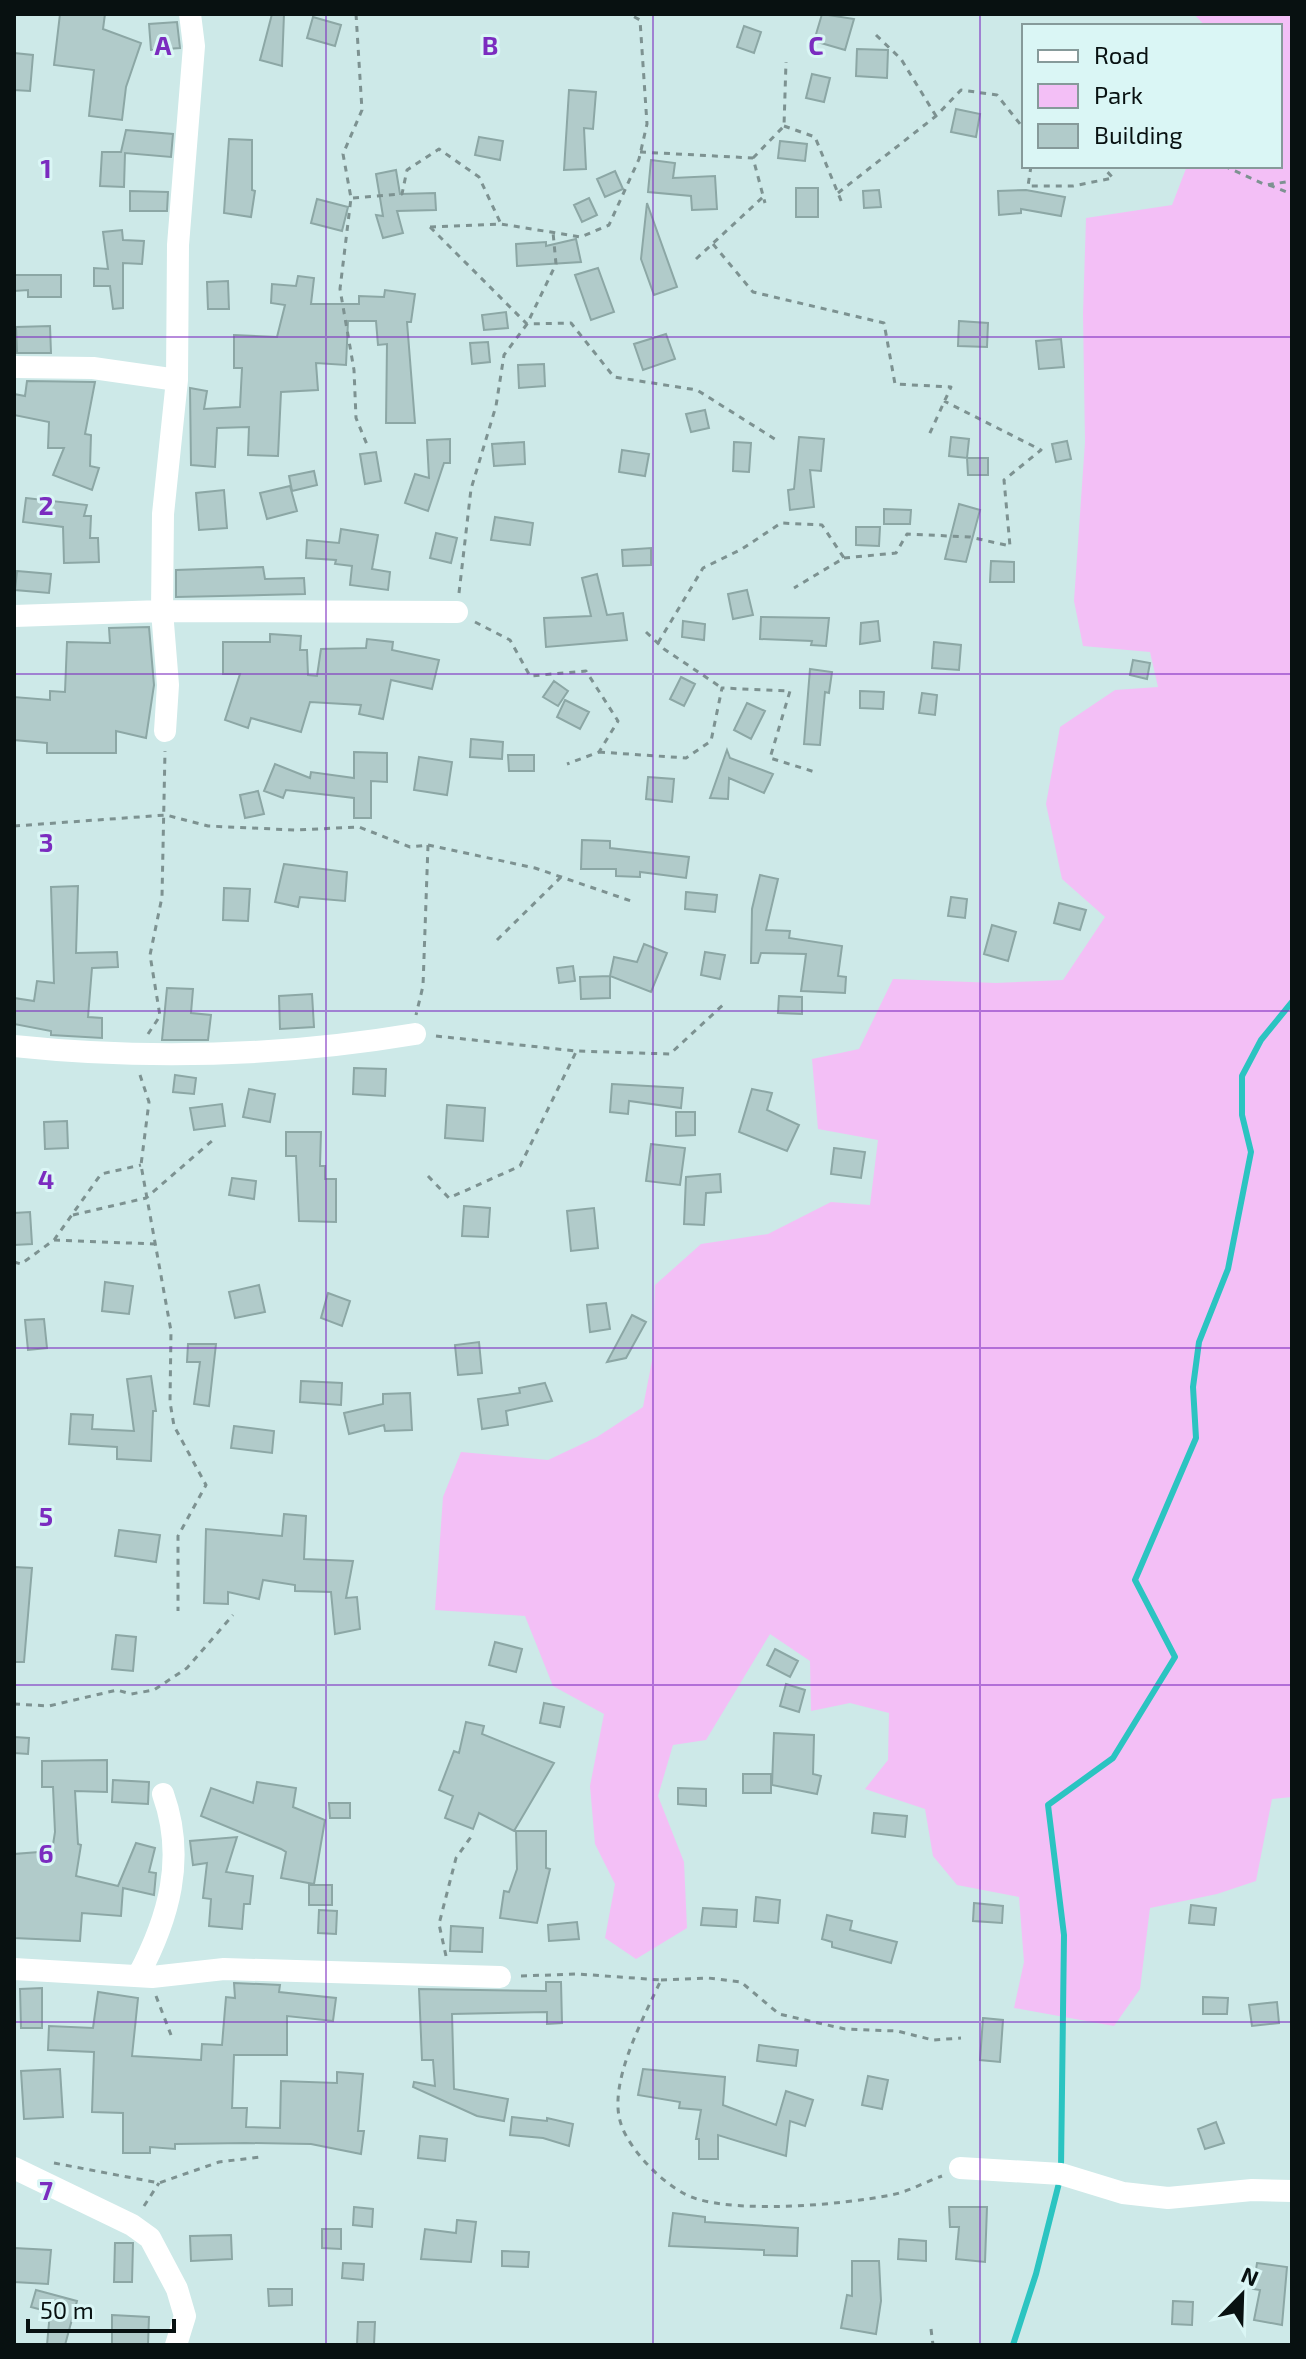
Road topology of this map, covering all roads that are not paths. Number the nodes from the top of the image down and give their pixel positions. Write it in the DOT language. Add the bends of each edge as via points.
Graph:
graph roads {
  1 [pos="190,14"];
  2 [pos="14,367"];
  3 [pos="177,380"];
  4 [pos="162,611"];
  5 [pos="457,612"];
  6 [pos="14,616"];
  7 [pos="165,731"];
  8 [pos="415,1034"];
  9 [pos="14,1046"];
  10 [pos="163,1794"];
  11 [pos="14,1969"];
  12 [pos="145,1976"];
  13 [pos="500,1977"];
  14 [pos="14,2168"];
  15 [pos="960,2168"];
  16 [pos="1292,2191"];
  17 [pos="185,2316"];
  18 [pos="176,2345"];
  19 [pos="187,2345"];
  1 -- 3 [label="street" via="194,46 178,245"];
  2 -- 3 [label="street" via="93,368"];
  3 -- 4 [label="street" via="163,514"];
  4 -- 5 [label="street"];
  4 -- 6 [label="street"];
  4 -- 7 [label="street" via="168,685"];
  8 -- 9 [label="street" via="350,1045 133,1056"];
  10 -- 12 [label="street" via="172,1818 171,1889"];
  11 -- 12 [label="street"];
  12 -- 13 [label="street" via="224,1969"];
  14 -- 17 [label="street" via="150,2238"];
  15 -- 16 [label="street" via="1061,2174 1123,2193 1168,2198"];
  17 -- 18 [label="street"];
  17 -- 19 [label="street"];
}
